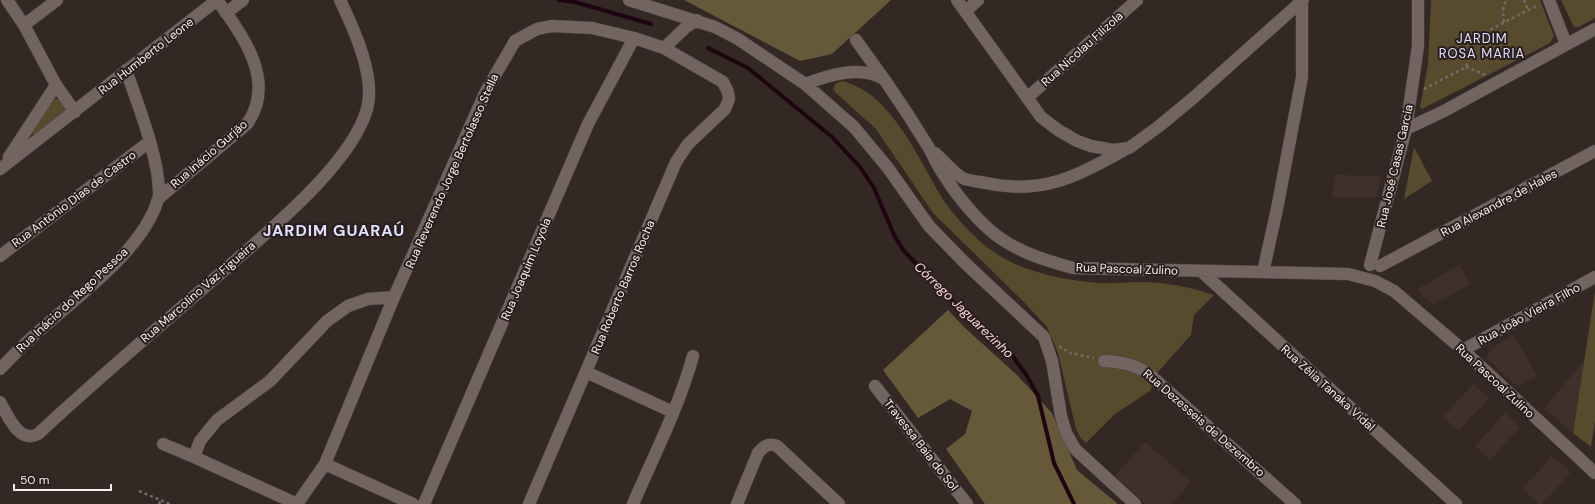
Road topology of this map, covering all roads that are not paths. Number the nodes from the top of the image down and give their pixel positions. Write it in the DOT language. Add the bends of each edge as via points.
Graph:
graph roads {
  1 [pos="7,0"];
  2 [pos="57,0"];
  3 [pos="217,0"];
  4 [pos="243,0"];
  5 [pos="340,0"];
  6 [pos="629,0"];
  7 [pos="957,0"];
  8 [pos="978,0"];
  9 [pos="1137,0"];
  10 [pos="1303,0"];
  11 [pos="1418,0"];
  12 [pos="1545,2"];
  13 [pos="966,11"];
  14 [pos="226,13"];
  15 [pos="697,20"];
  16 [pos="24,25"];
  17 [pos="1595,29"];
  18 [pos="634,38"];
  19 [pos="856,40"];
  20 [pos="1566,44"];
  21 [pos="668,45"];
  22 [pos="126,70"];
  23 [pos="884,80"];
  24 [pos="723,82"];
  25 [pos="805,84"];
  26 [pos="56,85"];
  27 [pos="1027,98"];
  28 [pos="75,112"];
  29 [pos="1406,129"];
  30 [pos="149,142"];
  31 [pos="929,148"];
  32 [pos="1129,148"];
  33 [pos="1595,151"];
  34 [pos="0,169"];
  35 [pos="159,198"];
  36 [pos="0,256"];
  37 [pos="1201,271"];
  38 [pos="1376,271"];
  39 [pos="1263,272"];
  40 [pos="1595,277"];
  41 [pos="394,297"];
  42 [pos="1463,350"];
  43 [pos="693,356"];
  44 [pos="1104,361"];
  45 [pos="0,369"];
  46 [pos="586,372"];
  47 [pos="876,386"];
  48 [pos="0,402"];
  49 [pos="673,412"];
  50 [pos="163,444"];
  51 [pos="194,457"];
  52 [pos="325,464"];
  53 [pos="1595,473"];
  54 [pos="297,504"];
  55 [pos="413,504"];
  56 [pos="424,504"];
  57 [pos="529,504"];
  58 [pos="633,504"];
  59 [pos="737,504"];
  60 [pos="839,504"];
  61 [pos="967,504"];
  62 [pos="1135,504"];
  63 [pos="1295,504"];
  64 [pos="1456,504"];
  1 -- 16 [label="street"];
  2 -- 16 [label="street"];
  3 -- 14 [label="street, Rua Inácio Gurjão"];
  3 -- 22 [label="street, Rua Humberto Leone"];
  4 -- 14 [label="street"];
  5 -- 48 [label="street, Rua Marcolino Vaz Figueira" via="362,51 369,94 368,108 350,145 284,217 38,434 32,437 24,435 12,423"];
  6 -- 15 [label="street"];
  7 -- 13 [label="street"];
  8 -- 13 [label="street"];
  9 -- 27 [label="street, Rua Nicolau Filizola"];
  10 -- 32 [label="street" via="1186,104"];
  10 -- 39 [label="street" via="1302,77"];
  11 -- 29 [label="street, Rua José Casas Garcia" via="1418,46"];
  12 -- 20 [label="street"];
  13 -- 27 [label="street"];
  14 -- 35 [label="street, Rua Inácio Gurjão" via="256,67 260,86 256,108 247,124"];
  15 -- 21 [label="street"];
  15 -- 25 [label="street" via="715,26 738,39"];
  16 -- 26 [label="street"];
  17 -- 20 [label="street"];
  18 -- 21 [label="street, Rua Reverendo Jorge Bertolasso Stella"];
  18 -- 41 [label="street, Rua Reverendo Jorge Bertolasso Stella" via="592,28 552,26 537,29 515,41 486,91"];
  18 -- 56 [label="street, Rua Joaquim Loyola" via="588,124"];
  19 -- 23 [label="street, Rua Pascoal Zulino"];
  20 -- 29 [label="street"];
  21 -- 24 [label="street, Rua Reverendo Jorge Bertolasso Stella"];
  22 -- 28 [label="street, Rua Humberto Leone"];
  22 -- 30 [label="street"];
  23 -- 25 [label="street" via="878,76 857,72 839,73"];
  23 -- 31 [label="street, Rua Pascoal Zulino"];
  24 -- 46 [label="street, Rua Roberto Barros Rocha" via="729,99 725,109 688,144 676,162"];
  25 -- 62 [label="street" via="854,127 870,145 904,189 928,226 945,244 1044,337 1052,361 1066,433 1075,449"];
  26 -- 28 [label="street"];
  26 -- 34 [label="street"];
  27 -- 32 [label="street" via="1041,117 1077,141 1113,150"];
  28 -- 34 [label="street, Rua Humberto Leone"];
  29 -- 38 [label="street, Rua José Casas Garcia" via="1378,236"];
  30 -- 35 [label="street" via="155,164"];
  30 -- 36 [label="street, Rua Antônio Dias de Castro"];
  31 -- 32 [label="street" via="964,179 1006,188 1024,188 1059,182 1094,168"];
  31 -- 37 [label="street, Rua Pascoal Zulino" via="943,174 984,224 1001,240 1027,254 1073,268"];
  33 -- 38 [label="street, Rua Alexandre de Hales"];
  35 -- 45 [label="street, Rua Inácio do Rego Pessoa" via="141,233 124,255 26,342"];
  37 -- 39 [label="street, Rua Pascoal Zulino"];
  37 -- 64 [label="street, Rua Zélia Tanaka Vidal"];
  38 -- 39 [label="street, Rua Pascoal Zulino" via="1348,274"];
  38 -- 42 [label="street, Rua Pascoal Zulino"];
  40 -- 42 [label="street, Rua João Vieira Filho"];
  41 -- 51 [label="street" via="368,299 348,306 327,321 270,380 218,420 200,441"];
  41 -- 52 [label="street, Rua Reverendo Jorge Bertolasso Stella"];
  42 -- 53 [label="street, Rua Pascoal Zulino"];
  43 -- 49 [label="street"];
  44 -- 63 [label="street, Rua Dezesseis de Dezembro" via="1138,366 1149,374"];
  46 -- 49 [label="street"];
  46 -- 57 [label="street, Rua Roberto Barros Rocha"];
  47 -- 61 [label="street, Travessa Baía do Sol"];
  49 -- 58 [label="street"];
  50 -- 51 [label="street"];
  51 -- 54 [label="street"];
  52 -- 54 [label="street, Rua Reverendo Jorge Bertolasso Stella"];
  52 -- 55 [label="street"];
  59 -- 60 [label="street" via="758,453 764,446 771,444 777,446"];
}
